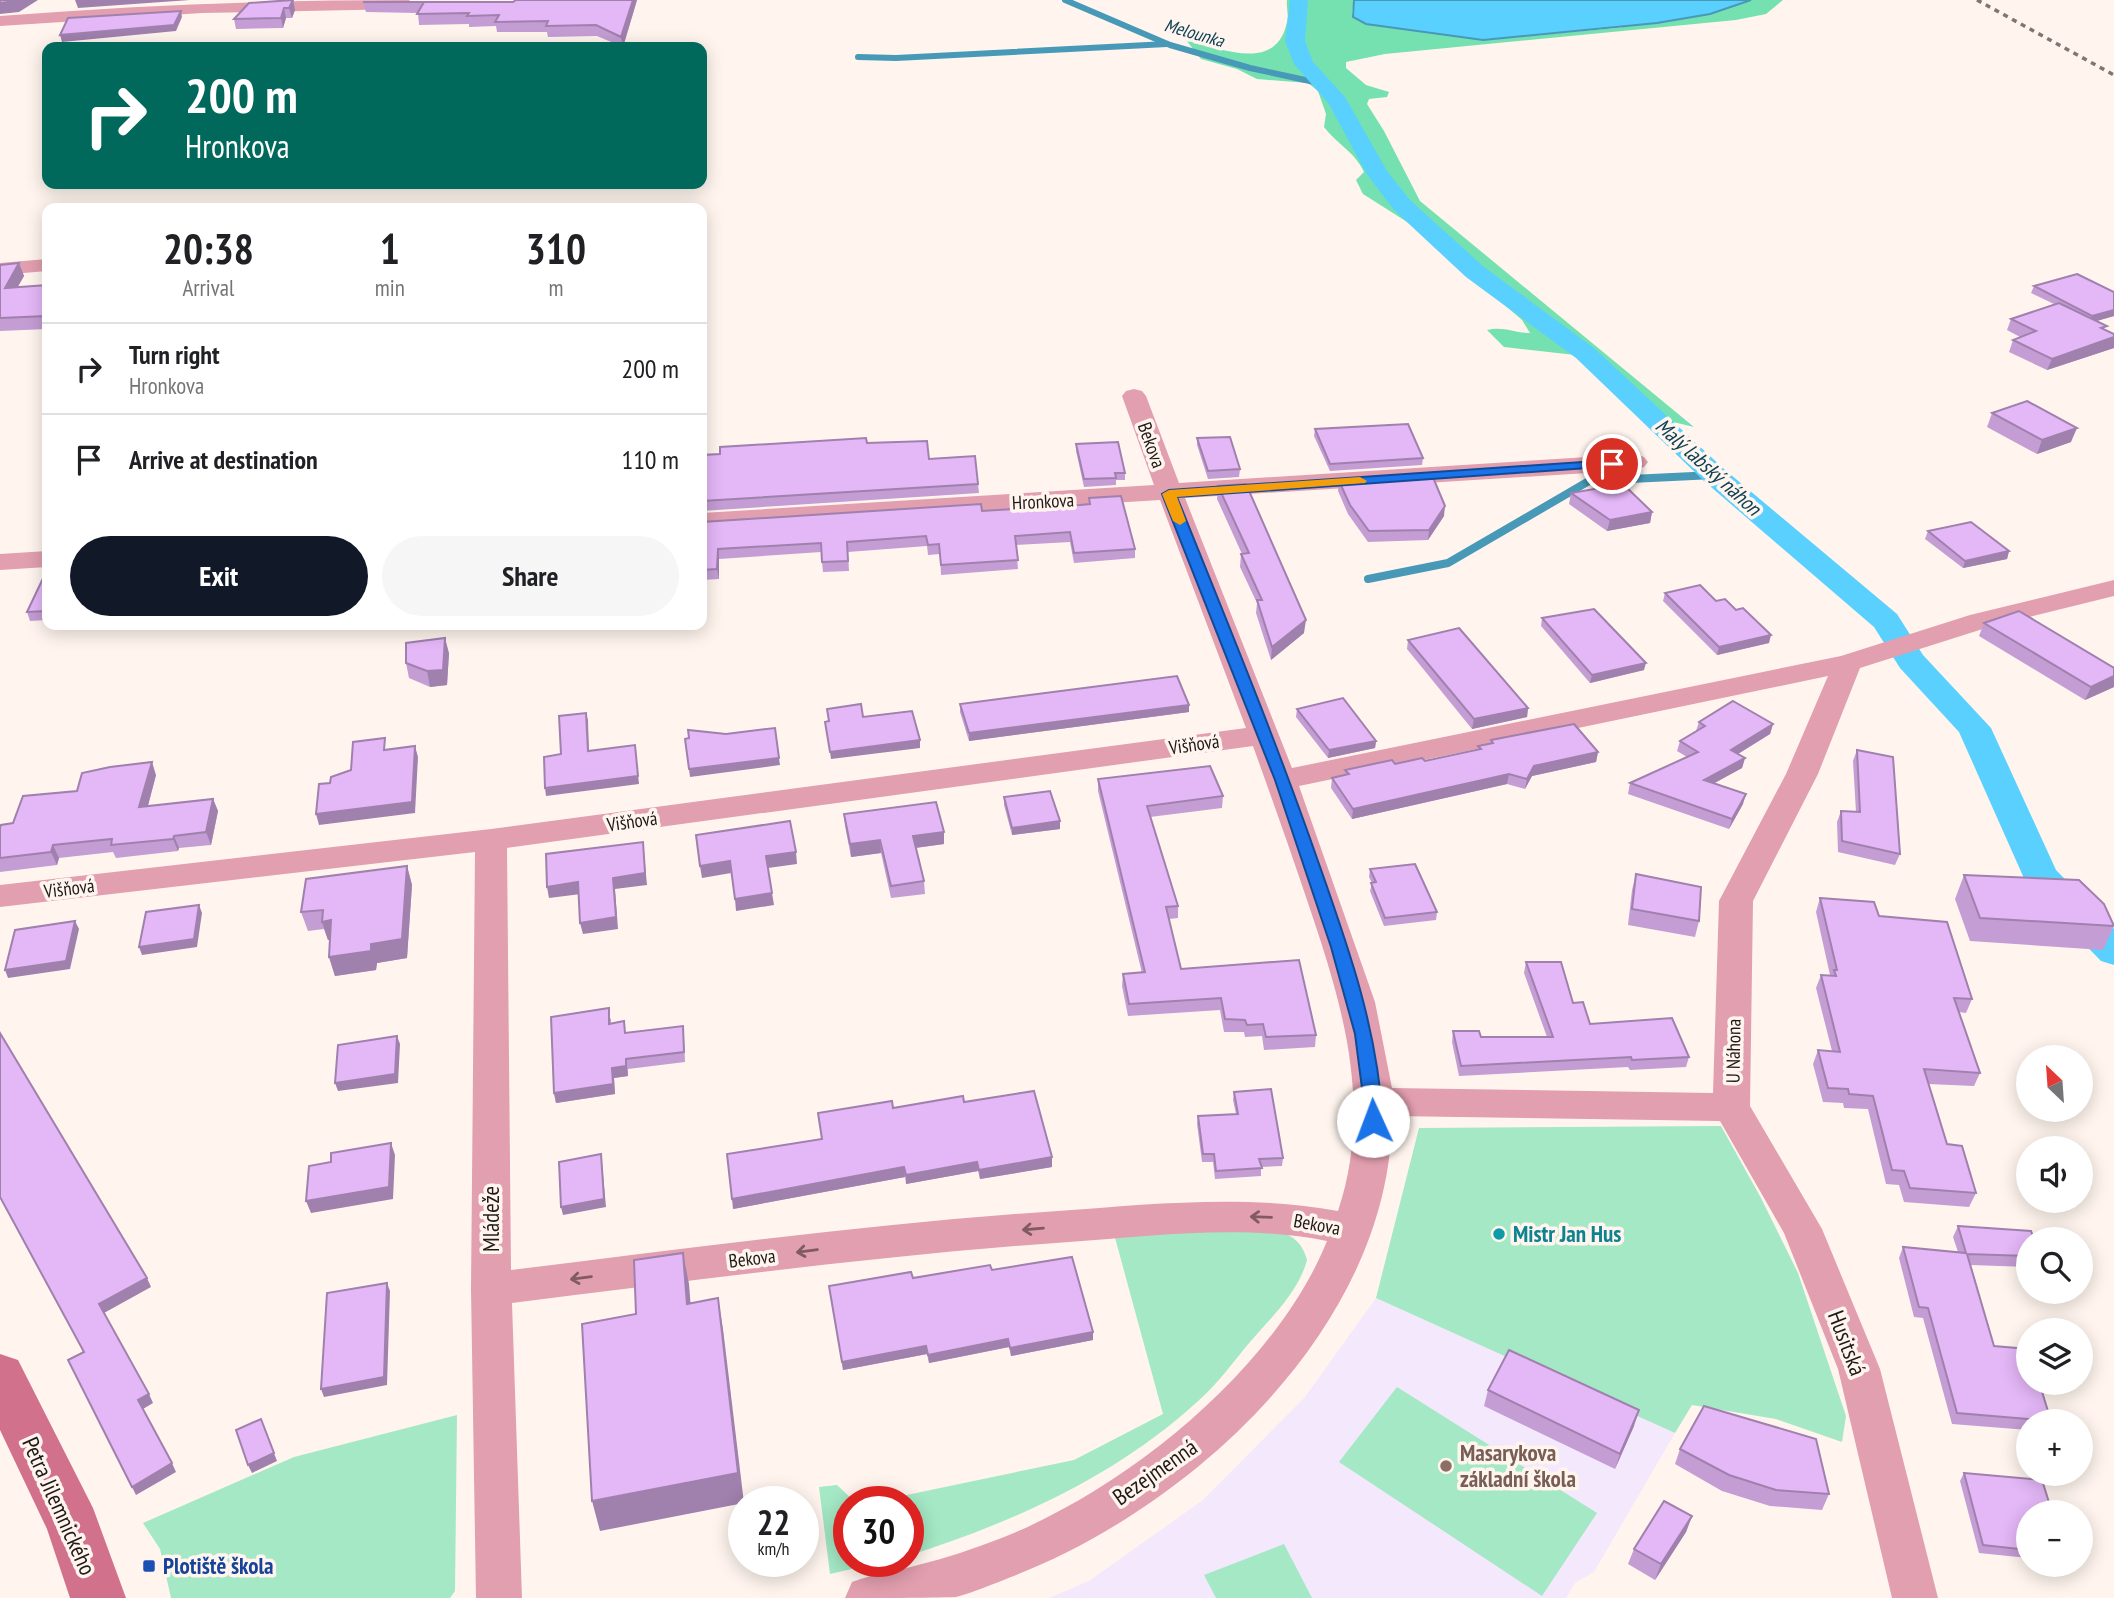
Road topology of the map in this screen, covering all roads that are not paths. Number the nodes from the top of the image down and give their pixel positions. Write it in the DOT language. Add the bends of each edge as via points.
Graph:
graph roads {
  1 [pos="304,1"];
  2 [pos="422,4"];
  3 [pos="0,21"];
  4 [pos="42,265"];
  5 [pos="0,269"];
  6 [pos="1134,396"];
  7 [pos="1636,462"];
  8 [pos="1169,494"];
  9 [pos="707,521"];
  10 [pos="42,559"];
  11 [pos="0,562"];
  12 [pos="2114,589"];
  13 [pos="1848,663"];
  14 [pos="1263,735"];
  15 [pos="1282,780"];
  16 [pos="491,840"];
  17 [pos="0,896"];
  18 [pos="1373,1102"];
  19 [pos="1731,1107"];
  20 [pos="1352,1230"];
  21 [pos="491,1289"];
  22 [pos="0,1376"];
  23 [pos="98,1598"];
  24 [pos="499,1598"];
  25 [pos="868,1598"];
  26 [pos="1915,1598"];
  1 -- 2 [label="street"];
  1 -- 3 [label="street"];
  4 -- 5 [label="street"];
  6 -- 8 [label="street, Bekova"];
  7 -- 8 [label="street, Hronkova"];
  8 -- 9 [label="street, Hronkova"];
  8 -- 14 [label="street, Bekova"];
  10 -- 11 [label="street"];
  12 -- 13 [label="street" via="2060,599"];
  13 -- 15 [label="street"];
  13 -- 19 [label="street, U Náhona" via="1802,774 1736,901"];
  14 -- 15 [label="street, Bekova"];
  14 -- 16 [label="street, Višňová"];
  15 -- 18 [label="street, Bekova" via="1354,992"];
  16 -- 17 [label="street, Višňová"];
  16 -- 21 [label="street, Mládeže"];
  18 -- 19 [label="street, U Náhona"];
  18 -- 20 [label="street, Bekova" via="1368,1156"];
  19 -- 26 [label="street, Husitská" via="1802,1229 1859,1369"];
  20 -- 21 [label="street, Bekova, one-way" via="1313,1221 1245,1216 1066,1226 919,1238"];
  20 -- 25 [label="street, Bezejmenná" via="1320,1300 1280,1357 1183,1455 1113,1503 991,1566"];
  21 -- 24 [label="street, Mládeže"];
  22 -- 23 [label="street, Petra Jilemnického" via="74,1526"];
}
